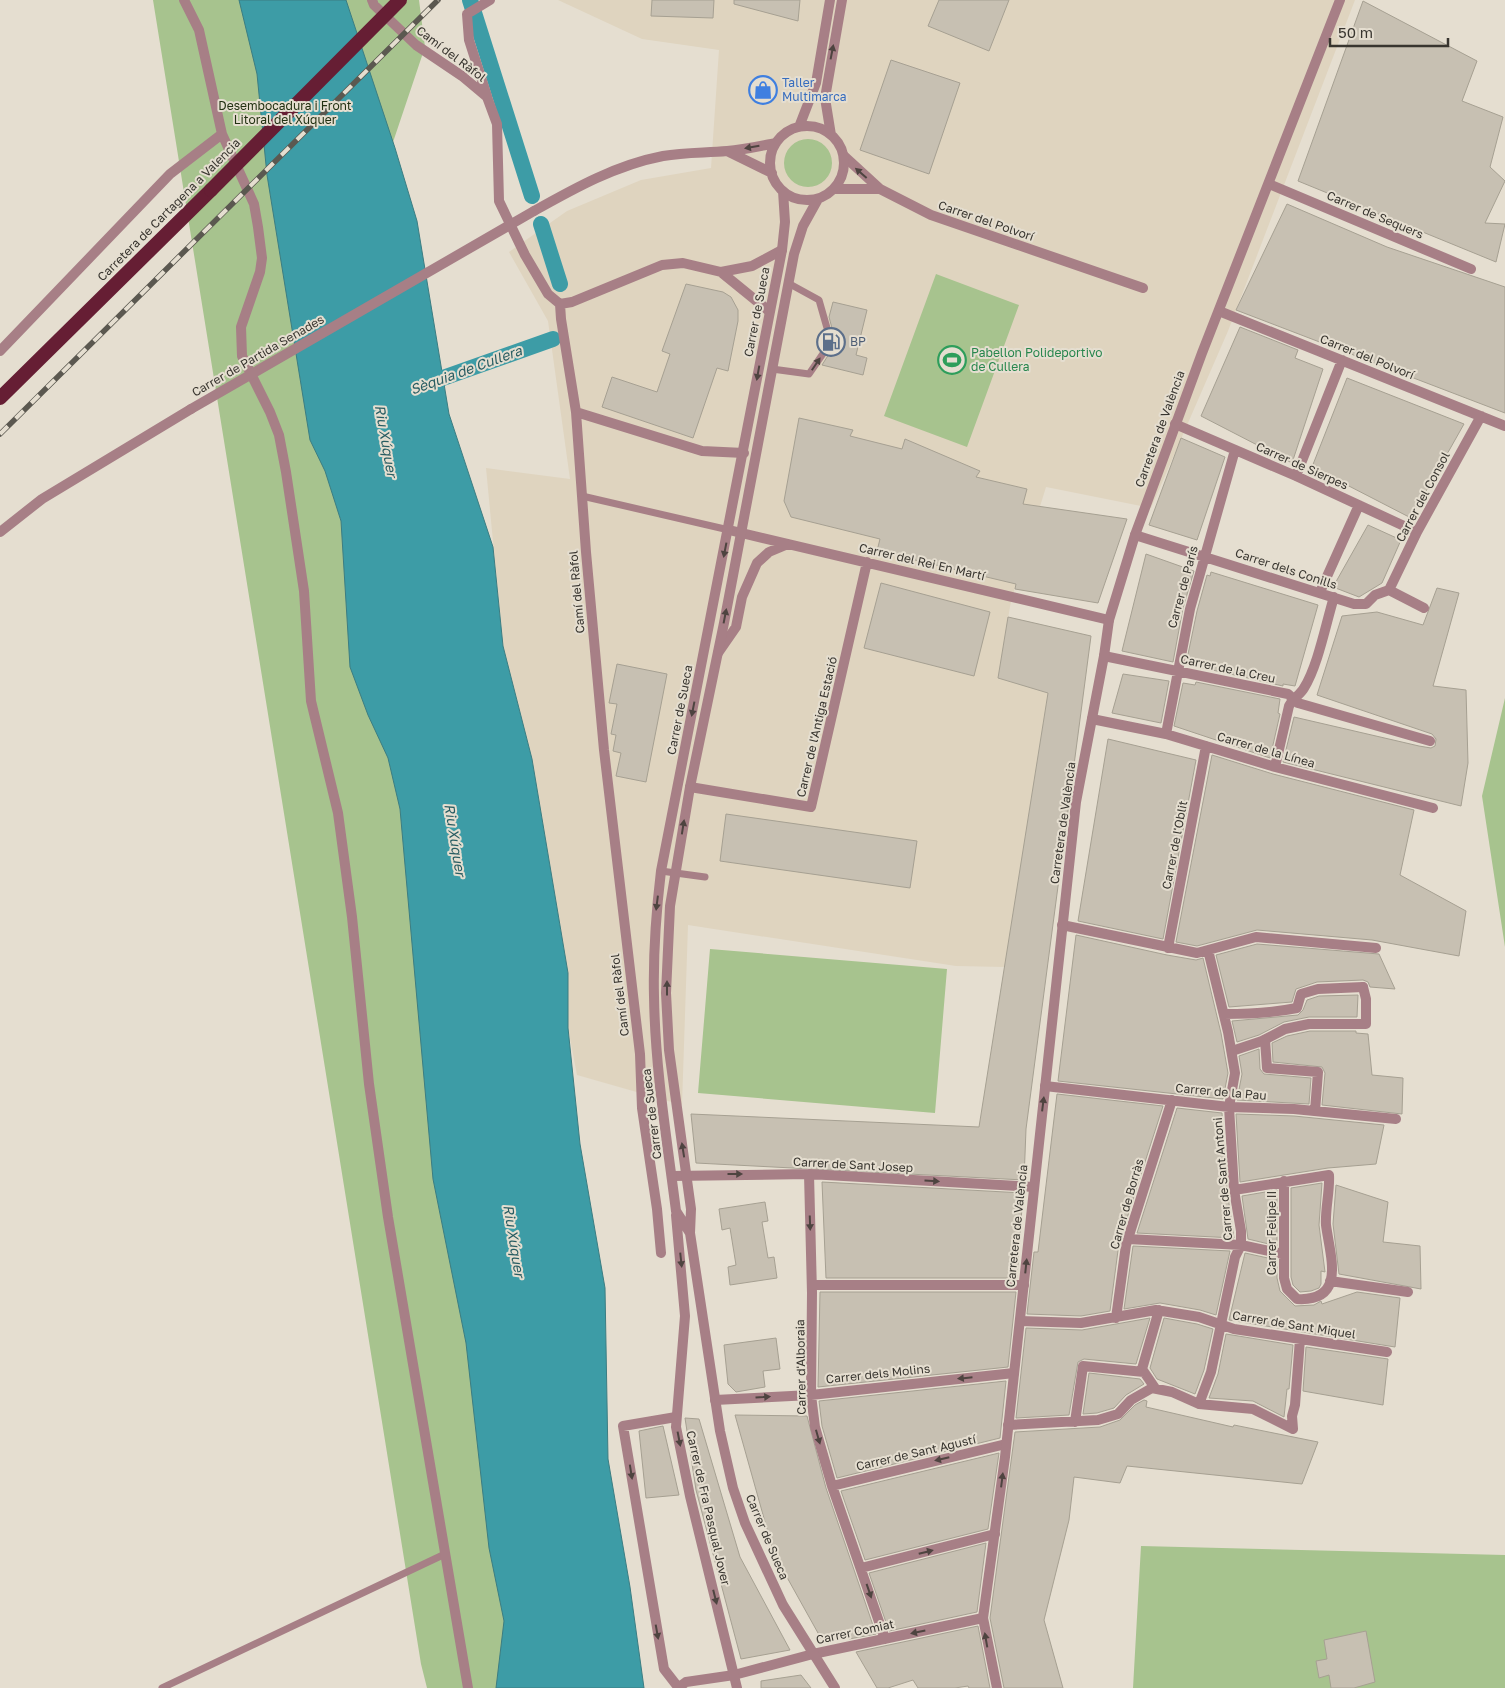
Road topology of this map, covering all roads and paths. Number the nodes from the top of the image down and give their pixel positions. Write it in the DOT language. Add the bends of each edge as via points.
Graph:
graph roads {
  1 [pos="184,0"];
  2 [pos="372,0"];
  3 [pos="400,0"];
  4 [pos="490,0"];
  5 [pos="830,0"];
  6 [pos="842,0"];
  7 [pos="1340,0"];
  8 [pos="487,97"];
  9 [pos="799,127"];
  10 [pos="222,134"];
  11 [pos="831,135"];
  12 [pos="776,143"];
  13 [pos="727,151"];
  14 [pos="844,156"];
  15 [pos="772,173"];
  16 [pos="1269,184"];
  17 [pos="834,189"];
  18 [pos="880,189"];
  19 [pos="783,191"];
  20 [pos="818,199"];
  21 [pos="782,250"];
  22 [pos="1471,269"];
  23 [pos="721,272"];
  24 [pos="788,284"];
  25 [pos="1143,288"];
  26 [pos="560,304"];
  27 [pos="769,311"];
  28 [pos="1219,311"];
  29 [pos="0,351"];
  30 [pos="1342,360"];
  31 [pos="772,369"];
  32 [pos="0,398"];
  33 [pos="576,412"];
  34 [pos="1481,416"];
  35 [pos="1175,424"];
  36 [pos="1505,426"];
  37 [pos="1236,450"];
  38 [pos="744,453"];
  39 [pos="1296,476"];
  40 [pos="582,496"];
  41 [pos="1359,505"];
  42 [pos="729,530"];
  43 [pos="0,532"];
  44 [pos="742,532"];
  45 [pos="1417,532"];
  46 [pos="1135,535"];
  47 [pos="788,544"];
  48 [pos="1204,556"];
  49 [pos="867,562"];
  50 [pos="1389,590"];
  51 [pos="1320,592"];
  52 [pos="1334,597"];
  53 [pos="1424,608"];
  54 [pos="1109,620"];
  55 [pos="718,652"];
  56 [pos="1104,656"];
  57 [pos="1176,671"];
  58 [pos="1293,698"];
  59 [pos="1092,719"];
  60 [pos="1166,734"];
  61 [pos="1430,741"];
  62 [pos="1206,746"];
  63 [pos="1274,767"];
  64 [pos="690,788"];
  65 [pos="1433,808"];
  66 [pos="661,872"];
  67 [pos="675,874"];
  68 [pos="705,878"];
  69 [pos="1062,925"];
  70 [pos="1168,948"];
  71 [pos="1376,948"];
  72 [pos="1208,950"];
  73 [pos="1224,1014"];
  74 [pos="1265,1040"];
  75 [pos="1232,1051"];
  76 [pos="1045,1086"];
  77 [pos="1172,1100"];
  78 [pos="1229,1107"];
  79 [pos="1315,1111"];
  80 [pos="1396,1119"];
  81 [pos="809,1174"];
  82 [pos="686,1175"];
  83 [pos="672,1176"];
  84 [pos="1284,1181"];
  85 [pos="1034,1187"];
  86 [pos="1234,1190"];
  87 [pos="676,1211"];
  88 [pos="690,1233"];
  89 [pos="1128,1239"];
  90 [pos="1241,1245"];
  91 [pos="661,1254"];
  92 [pos="1284,1254"];
  93 [pos="1330,1281"];
  94 [pos="812,1285"];
  95 [pos="1024,1285"];
  96 [pos="1408,1292"];
  97 [pos="1159,1310"];
  98 [pos="1116,1318"];
  99 [pos="1020,1322"];
  100 [pos="1221,1325"];
  101 [pos="1300,1339"];
  102 [pos="1387,1352"];
  103 [pos="1144,1372"];
  104 [pos="1014,1373"];
  105 [pos="1155,1388"];
  106 [pos="811,1395"];
  107 [pos="715,1400"];
  108 [pos="1199,1404"];
  109 [pos="676,1417"];
  110 [pos="1075,1422"];
  111 [pos="1008,1425"];
  112 [pos="1006,1444"];
  113 [pos="832,1486"];
  114 [pos="995,1534"];
  115 [pos="445,1554"];
  116 [pos="861,1568"];
  117 [pos="983,1618"];
  118 [pos="885,1639"];
  119 [pos="813,1654"];
  120 [pos="734,1675"];
  121 [pos="162,1688"];
  122 [pos="468,1688"];
  123 [pos="678,1688"];
  124 [pos="738,1688"];
  125 [pos="835,1688"];
  126 [pos="997,1688"];
  1 -- 10 [label="street" via="199,30"];
  2 -- 8 [label="street, Camí del Ràfol" via="416,45"];
  3 -- 32 [label="highway, Carretera de Cartagena a Valencia, bridge"];
  4 -- 8 [label="street" via="467,14 468,40"];
  5 -- 9 [label="street" via="816,83"];
  11 -- 6 [label="street, one-way" via="826,98"];
  7 -- 16 [label="street, Carretera de València"];
  8 -- 26 [label="street, Camí del Ràfol" via="497,124 499,201 529,263 548,294"];
  9 -- 11 [label="street" via="821,129"];
  9 -- 12 [label="street"];
  10 -- 29 [label="street" via="170,174"];
  10 -- 115 [label="street" via="254,204 258,227 262,258 241,327 242,356 279,434 286,472 304,591 311,701 338,813 369,1084 388,1217"];
  11 -- 14 [label="street"];
  12 -- 13 [label="street, Carrer de Partida Senades, one-way"];
  12 -- 15 [label="street" via="770,163"];
  13 -- 15 [label="street" via="760,170"];
  13 -- 43 [label="street, Carrer de Partida Senades, bridge" via="662,156 596,178 191,409 42,499"];
  14 -- 17 [label="street" via="844,168"];
  18 -- 14 [label="street, Carrer del Polvorí, one-way"];
  15 -- 19 [label="street"];
  16 -- 22 [label="street, Carrer de Sequers"];
  16 -- 28 [label="street, Carretera de València"];
  17 -- 18 [label="street, Carrer del Polvorí"];
  17 -- 20 [label="street"];
  18 -- 25 [label="street, Carrer del Polvorí" via="931,215"];
  19 -- 20 [label="street" via="800,199"];
  19 -- 21 [label="street, Carrer de Sueca" via="785,222"];
  20 -- 24 [label="street, Carrer de Sueca" via="802,226"];
  21 -- 23 [label="street" via="752,266"];
  21 -- 27 [label="street, Carrer de Sueca"];
  23 -- 26 [label="street" via="683,264 662,265"];
  23 -- 27 [label="street"];
  24 -- 31 [label="street, Carrer de Sueca"];
  31 -- 24 [label="lane, one-way" via="809,374 831,342 819,300"];
  26 -- 33 [label="street, Camí del Ràfol"];
  27 -- 38 [label="street, Carrer de Sueca, one-way"];
  28 -- 30 [label="street, Carrer del Polvorí"];
  28 -- 35 [label="street, Carretera de València"];
  30 -- 34 [label="street, Carrer del Polvorí"];
  30 -- 39 [label="street"];
  31 -- 44 [label="street, Carrer de Sueca"];
  33 -- 38 [label="street" via="702,451"];
  33 -- 40 [label="street, Camí del Ràfol"];
  34 -- 36 [label="street, Carrer del Polvorí"];
  34 -- 45 [label="street, Carrer del Consol"];
  35 -- 37 [label="street, Carrer de Sierpes"];
  35 -- 46 [label="street, Carretera de València"];
  37 -- 39 [label="street, Carrer de Sierpes"];
  37 -- 48 [label="street, Carrer de París"];
  38 -- 42 [label="street, Carrer de Sueca"];
  39 -- 41 [label="street, Carrer de Sierpes"];
  40 -- 42 [label="lane"];
  40 -- 91 [label="street, Camí del Ràfol" via="604,750"];
  41 -- 45 [label="street, Carrer de Sierpes"];
  41 -- 51 [label="street"];
  42 -- 44 [label="street, Carrer del Rei En Martí"];
  42 -- 66 [label="street, Carrer de Sueca, one-way"];
  44 -- 47 [label="street, Carrer del Rei En Martí"];
  55 -- 44 [label="street, Carrer de Sueca, one-way"];
  45 -- 50 [label="street, Carrer del Consol"];
  46 -- 48 [label="street, Carrer dels Conills"];
  46 -- 54 [label="street, Carretera de València"];
  47 -- 49 [label="street, Carrer del Rei En Martí"];
  47 -- 55 [label="street" via="769,552 757,563 742,597 736,627"];
  48 -- 51 [label="street, Carrer dels Conills"];
  48 -- 57 [label="street, Carrer de París"];
  49 -- 54 [label="street, Carrer del Rei En Martí"];
  49 -- 64 [label="street, Carrer de l'Antiga Estació" via="811,807"];
  50 -- 52 [label="street, Carrer dels Conills" via="1375,594 1366,604 1354,604"];
  50 -- 53 [label="street"];
  51 -- 52 [label="street, Carrer dels Conills"];
  52 -- 58 [label="street" via="1311,672 1304,689"];
  54 -- 56 [label="street, Carretera de València"];
  55 -- 64 [label="street, Carrer de Sueca"];
  56 -- 57 [label="street, Carrer de la Creu"];
  56 -- 59 [label="street, Carretera de València"];
  57 -- 58 [label="street, Carrer de la Creu" via="1288,694"];
  57 -- 60 [label="street, Carrer de París"];
  58 -- 61 [label="street, Carrer de la Creu" via="1298,703"];
  58 -- 63 [label="street" via="1288,706"];
  59 -- 60 [label="street, Carrer de la Línea"];
  59 -- 69 [label="street, Carretera de València" via="1076,802"];
  60 -- 62 [label="street, Carrer de la Línea"];
  62 -- 63 [label="street, Carrer de la Línea"];
  62 -- 70 [label="street, Carrer de l'Oblit"];
  63 -- 65 [label="street, Carrer de la Línea"];
  67 -- 64 [label="street, Carrer de Sueca, one-way"];
  66 -- 67 [label="lane"];
  66 -- 83 [label="street, Carrer de Sueca, one-way" via="655,921 654,996"];
  67 -- 68 [label="lane"];
  82 -- 67 [label="street, Carrer de Sueca, one-way" via="666,993 670,906"];
  69 -- 70 [label="street"];
  69 -- 76 [label="street, Carretera de València"];
  70 -- 72 [label="street" via="1197,953"];
  71 -- 72 [label="street" via="1256,937"];
  72 -- 73 [label="street, Carrer de Sant Antoni"];
  73 -- 74 [label="street" via="1288,1010 1297,1008 1301,994 1318,989 1363,987 1366,1024 1308,1024 1284,1029"];
  73 -- 75 [label="street, Carrer de Sant Antoni"];
  74 -- 75 [label="street"];
  74 -- 79 [label="street" via="1267,1068 1318,1072"];
  75 -- 78 [label="street, Carrer de Sant Antoni" via="1235,1073"];
  76 -- 77 [label="street, Carrer de la Pau"];
  85 -- 76 [label="street, Carretera de València, one-way"];
  77 -- 78 [label="street, Carrer de la Pau"];
  77 -- 89 [label="street, Carrer de Borràs"];
  78 -- 79 [label="street, Carrer de la Pau"];
  78 -- 86 [label="street, Carrer de Sant Antoni"];
  79 -- 80 [label="street, Carrer de la Pau"];
  82 -- 81 [label="street, Carrer de Sant Josep, one-way"];
  81 -- 85 [label="street, Carrer de Sant Josep, one-way"];
  81 -- 94 [label="street, Carrer d'Alboraia, one-way"];
  82 -- 83 [label="street, Carrer de Sant Josep"];
  82 -- 88 [label="street, Carrer de Sueca" via="691,1210"];
  83 -- 87 [label="street, Carrer de Sueca"];
  84 -- 86 [label="street"];
  84 -- 92 [label="street, Carrer Felipe II"];
  84 -- 93 [label="street" via="1329,1175 1326,1224 1333,1260"];
  95 -- 85 [label="street, Carretera de València, one-way"];
  86 -- 90 [label="street, Carrer de Sant Antoni"];
  87 -- 88 [label="street, Carrer de Sueca"];
  87 -- 109 [label="street, Carrer de Fra Pasqual Jover, one-way" via="685,1316"];
  88 -- 107 [label="street, Carrer de Sueca"];
  89 -- 90 [label="street"];
  89 -- 98 [label="street, Carrer de Borràs"];
  90 -- 92 [label="street"];
  90 -- 100 [label="street, Carrer de Sant Antoni" via="1235,1257"];
  92 -- 93 [label="street, Carrer Felipe II" via="1287,1289 1297,1299 1321,1296"];
  93 -- 96 [label="street"];
  94 -- 95 [label="street"];
  94 -- 106 [label="street, Carrer d'Alboraia"];
  95 -- 99 [label="street, Carretera de València"];
  97 -- 98 [label="street, Carrer de Sant Miquel"];
  97 -- 100 [label="street, Carrer de Sant Miquel" via="1198,1316"];
  97 -- 103 [label="street" via="1142,1369"];
  98 -- 99 [label="street, Carrer de Sant Miquel" via="1081,1323"];
  99 -- 104 [label="street, Carretera de València"];
  100 -- 101 [label="street, Carrer de Sant Miquel"];
  100 -- 108 [label="street, Carrer de Sant Antoni" via="1211,1372"];
  101 -- 102 [label="street, Carrer de Sant Miquel"];
  101 -- 108 [label="street" via="1293,1429 1253,1409"];
  103 -- 105 [label="street"];
  103 -- 110 [label="street" via="1083,1366"];
  104 -- 106 [label="street, Carrer dels Molins, one-way"];
  104 -- 111 [label="street, Carretera de València"];
  105 -- 108 [label="street"];
  105 -- 110 [label="street" via="1131,1400 1118,1414"];
  107 -- 106 [label="street, Carrer dels Molins, one-way"];
  106 -- 113 [label="street, Carrer d'Alboraia, one-way" via="815,1427"];
  107 -- 119 [label="street, Carrer de Sueca" via="725,1456 745,1523 782,1605"];
  109 -- 120 [label="street, Carrer de Fra Pasqual Jover, one-way" via="690,1496"];
  109 -- 123 [label="street, one-way" via="623,1426 664,1669"];
  110 -- 111 [label="street"];
  111 -- 112 [label="street, Carretera de València"];
  112 -- 113 [label="street, Carrer de Sant Agustí, one-way"];
  114 -- 112 [label="street, Carretera de València, one-way"];
  113 -- 116 [label="street, Carrer d'Alboraia"];
  116 -- 114 [label="street, one-way"];
  114 -- 117 [label="street, Carretera de València"];
  115 -- 121 [label="lane"];
  115 -- 122 [label="street"];
  116 -- 118 [label="street, Carrer d'Alboraia, one-way"];
  117 -- 118 [label="street, Carrer Comiat, one-way"];
  126 -- 117 [label="street, Carretera de València, one-way"];
  118 -- 119 [label="street, Carrer Comiat"];
  119 -- 120 [label="street, Carrer Comiat"];
  119 -- 125 [label="street, Carrer de Sueca"];
  120 -- 123 [label="street, Carrer Comiat" via="686,1682"];
  120 -- 124 [label="street, Carrer de Fra Pasqual Jover"];
}
